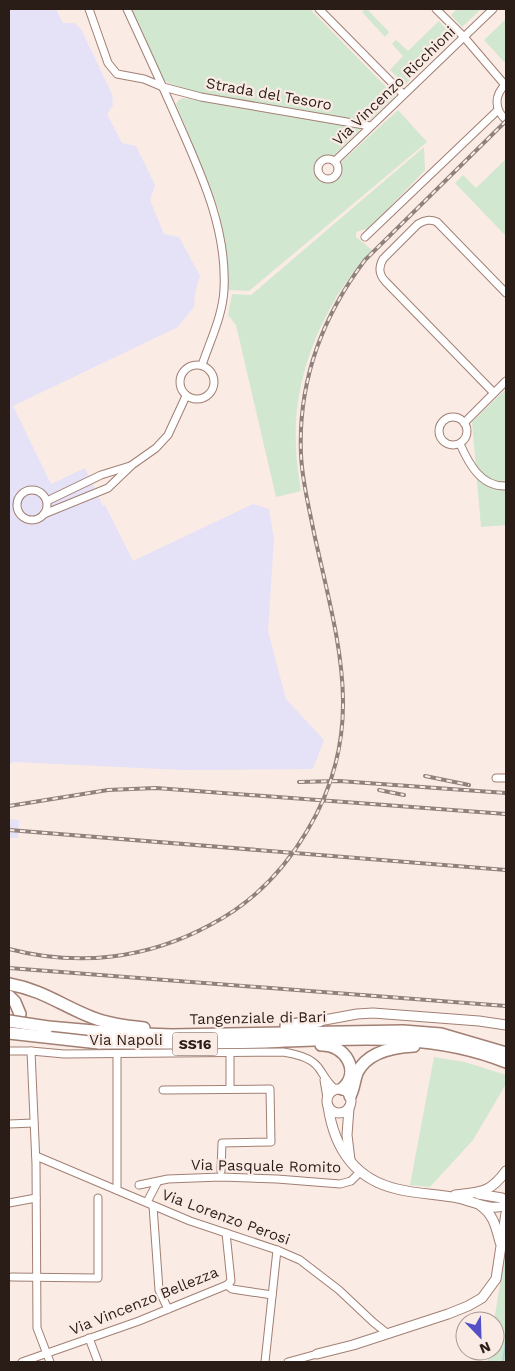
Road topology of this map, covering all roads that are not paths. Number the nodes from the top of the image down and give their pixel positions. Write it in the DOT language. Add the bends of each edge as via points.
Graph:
graph roads {
  1 [pos="89,9"];
  2 [pos="127,9"];
  3 [pos="319,9"];
  4 [pos="436,9"];
  5 [pos="493,9"];
  6 [pos="464,37"];
  7 [pos="505,85"];
  8 [pos="163,87"];
  9 [pos="403,94"];
  10 [pos="498,110"];
  11 [pos="506,120"];
  12 [pos="370,126"];
  13 [pos="335,161"];
  14 [pos="365,237"];
  15 [pos="506,293"];
  16 [pos="202,365"];
  17 [pos="506,381"];
  18 [pos="494,393"];
  19 [pos="186,396"];
  20 [pos="464,423"];
  21 [pos="460,444"];
  22 [pos="132,465"];
  23 [pos="506,486"];
  24 [pos="47,501"];
  25 [pos="44,514"];
  26 [pos="496,778"];
  27 [pos="506,778"];
  28 [pos="9,984"];
  29 [pos="9,996"];
  30 [pos="20,1014"];
  31 [pos="9,1021"];
  32 [pos="319,1021"];
  33 [pos="506,1025"];
  34 [pos="9,1033"];
  35 [pos="215,1034"];
  36 [pos="172,1036"];
  37 [pos="9,1039"];
  38 [pos="99,1043"];
  39 [pos="232,1048"];
  40 [pos="467,1049"];
  41 [pos="9,1051"];
  42 [pos="31,1051"];
  43 [pos="506,1053"];
  44 [pos="117,1054"];
  45 [pos="506,1062"];
  46 [pos="324,1077"];
  47 [pos="230,1089"];
  48 [pos="163,1090"];
  49 [pos="344,1096"];
  50 [pos="327,1102"];
  51 [pos="34,1123"];
  52 [pos="9,1124"];
  53 [pos="36,1156"];
  54 [pos="350,1160"];
  55 [pos="221,1171"];
  56 [pos="506,1171"];
  57 [pos="360,1172"];
  58 [pos="157,1183"];
  59 [pos="139,1185"];
  60 [pos="117,1190"];
  61 [pos="470,1193"];
  62 [pos="444,1196"];
  63 [pos="36,1198"];
  64 [pos="98,1198"];
  65 [pos="9,1202"];
  66 [pos="506,1203"];
  67 [pos="150,1204"];
  68 [pos="479,1204"];
  69 [pos="506,1213"];
  70 [pos="226,1233"];
  71 [pos="501,1244"];
  72 [pos="277,1250"];
  73 [pos="12,1277"];
  74 [pos="37,1278"];
  75 [pos="227,1285"];
  76 [pos="272,1295"];
  77 [pos="168,1309"];
  78 [pos="388,1334"];
  79 [pos="89,1338"];
  80 [pos="47,1353"];
  81 [pos="317,1354"];
  82 [pos="22,1362"];
  83 [pos="50,1362"];
  84 [pos="98,1362"];
  85 [pos="265,1362"];
  86 [pos="288,1362"];
  1 -- 8 [label="street, Strada del Tesoro" via="108,64 117,74 144,79"];
  2 -- 8 [label="street"];
  3 -- 9 [label="street"];
  4 -- 6 [label="street"];
  5 -- 6 [label="street, Via Vincenzo Ricchioni"];
  6 -- 7 [label="street"];
  6 -- 9 [label="street, Via Vincenzo Ricchioni"];
  7 -- 10 [label="street" via="497,96"];
  8 -- 12 [label="street, Strada del Tesoro" via="201,97"];
  8 -- 16 [label="street" via="208,195 219,226 224,256 221,309"];
  9 -- 12 [label="street, Via Vincenzo Ricchioni"];
  10 -- 11 [label="street"];
  10 -- 14 [label="street"];
  12 -- 13 [label="street, Via Vincenzo Ricchioni"];
  15 -- 18 [label="street" via="437,222 423,221 380,264 382,278"];
  16 -- 19 [label="street" via="192,365 181,374 180,388"];
  16 -- 19 [label="street" via="214,376 214,387 202,399"];
  17 -- 18 [label="street"];
  18 -- 20 [label="street"];
  19 -- 22 [label="street" via="168,435"];
  20 -- 21 [label="street" via="467,434"];
  20 -- 21 [label="street" via="451,418 443,422 440,431 446,443"];
  21 -- 23 [label="street" via="481,478"];
  22 -- 24 [label="street"];
  22 -- 25 [label="street" via="108,488"];
  24 -- 25 [label="street"];
  24 -- 25 [label="street" via="41,492 33,490 25,492 18,502 20,514 29,519 38,519"];
  26 -- 27 [label="street"];
  28 -- 36 [label="highway" via="44,994 104,1021 159,1030"];
  29 -- 30 [label="highway"];
  31 -- 36 [label="highway, Tangenziale di Bari / SS16, bridge" via="116,1034"];
  32 -- 33 [label="street" via="373,1013"];
  32 -- 35 [label="highway"];
  34 -- 38 [label="highway, Tangenziale di Bari / SS16, bridge"];
  35 -- 36 [label="highway, Tangenziale di Bari / SS16"];
  35 -- 43 [label="highway, Tangenziale di Bari / SS16" via="403,1031 441,1034"];
  37 -- 38 [label="highway, bridge"];
  38 -- 39 [label="highway, Tangenziale di Bari / SS16"];
  39 -- 40 [label="highway, Tangenziale di Bari / SS16" via="381,1039 423,1040"];
  39 -- 44 [label="street, Via Napoli"];
  39 -- 46 [label="street, Via Napoli" via="297,1054 309,1059"];
  39 -- 47 [label="street"];
  39 -- 49 [label="highway" via="329,1045 342,1053 350,1065 350,1079"];
  40 -- 45 [label="highway, Tangenziale di Bari / SS16"];
  40 -- 49 [label="highway" via="414,1046 386,1050 360,1067"];
  41 -- 42 [label="street, Via Napoli"];
  42 -- 44 [label="street, Via Napoli"];
  42 -- 51 [label="street"];
  44 -- 60 [label="street"];
  46 -- 49 [label="street, Via Napoli"];
  46 -- 50 [label="street"];
  47 -- 48 [label="street"];
  47 -- 55 [label="street" via="270,1089 271,1142 222,1143"];
  49 -- 50 [label="street"];
  49 -- 50 [label="street" via="347,1111 332,1111"];
  49 -- 54 [label="street"];
  50 -- 54 [label="street" via="337,1141"];
  51 -- 52 [label="street"];
  51 -- 53 [label="street"];
  53 -- 60 [label="street, Via Lorenzo Perosi"];
  53 -- 63 [label="street"];
  54 -- 57 [label="street"];
  56 -- 61 [label="street" via="494,1186"];
  57 -- 58 [label="street, Via Pasquale Romito" via="345,1184 221,1177 168,1179"];
  57 -- 62 [label="street" via="396,1189"];
  58 -- 59 [label="street, Via Pasquale Romito"];
  58 -- 67 [label="street"];
  60 -- 67 [label="street, Via Lorenzo Perosi"];
  61 -- 62 [label="street"];
  61 -- 66 [label="street" via="502,1198"];
  62 -- 68 [label="street"];
  63 -- 65 [label="street"];
  63 -- 74 [label="street"];
  64 -- 74 [label="street" via="98,1278"];
  66 -- 68 [label="street" via="499,1208"];
  67 -- 70 [label="street, Via Lorenzo Perosi"];
  67 -- 77 [label="street" via="159,1290"];
  68 -- 71 [label="street" via="488,1210"];
  69 -- 71 [label="street"];
  70 -- 72 [label="street, Via Lorenzo Perosi"];
  70 -- 75 [label="street, Via Vincenzo Bellezza" via="230,1281"];
  71 -- 78 [label="street" via="496,1279 482,1298 448,1314"];
  72 -- 76 [label="street"];
  72 -- 78 [label="street, Via Lorenzo Perosi" via="300,1260"];
  73 -- 74 [label="street"];
  74 -- 80 [label="street" via="37,1328"];
  75 -- 76 [label="street" via="232,1289"];
  75 -- 77 [label="street, Via Vincenzo Bellezza"];
  76 -- 85 [label="street"];
  77 -- 79 [label="street, Via Vincenzo Bellezza"];
  78 -- 81 [label="street"];
  79 -- 80 [label="street, Via Vincenzo Bellezza"];
  79 -- 84 [label="street"];
  80 -- 82 [label="street, Via Vincenzo Bellezza"];
  80 -- 83 [label="street"];
  81 -- 86 [label="street"];
}
